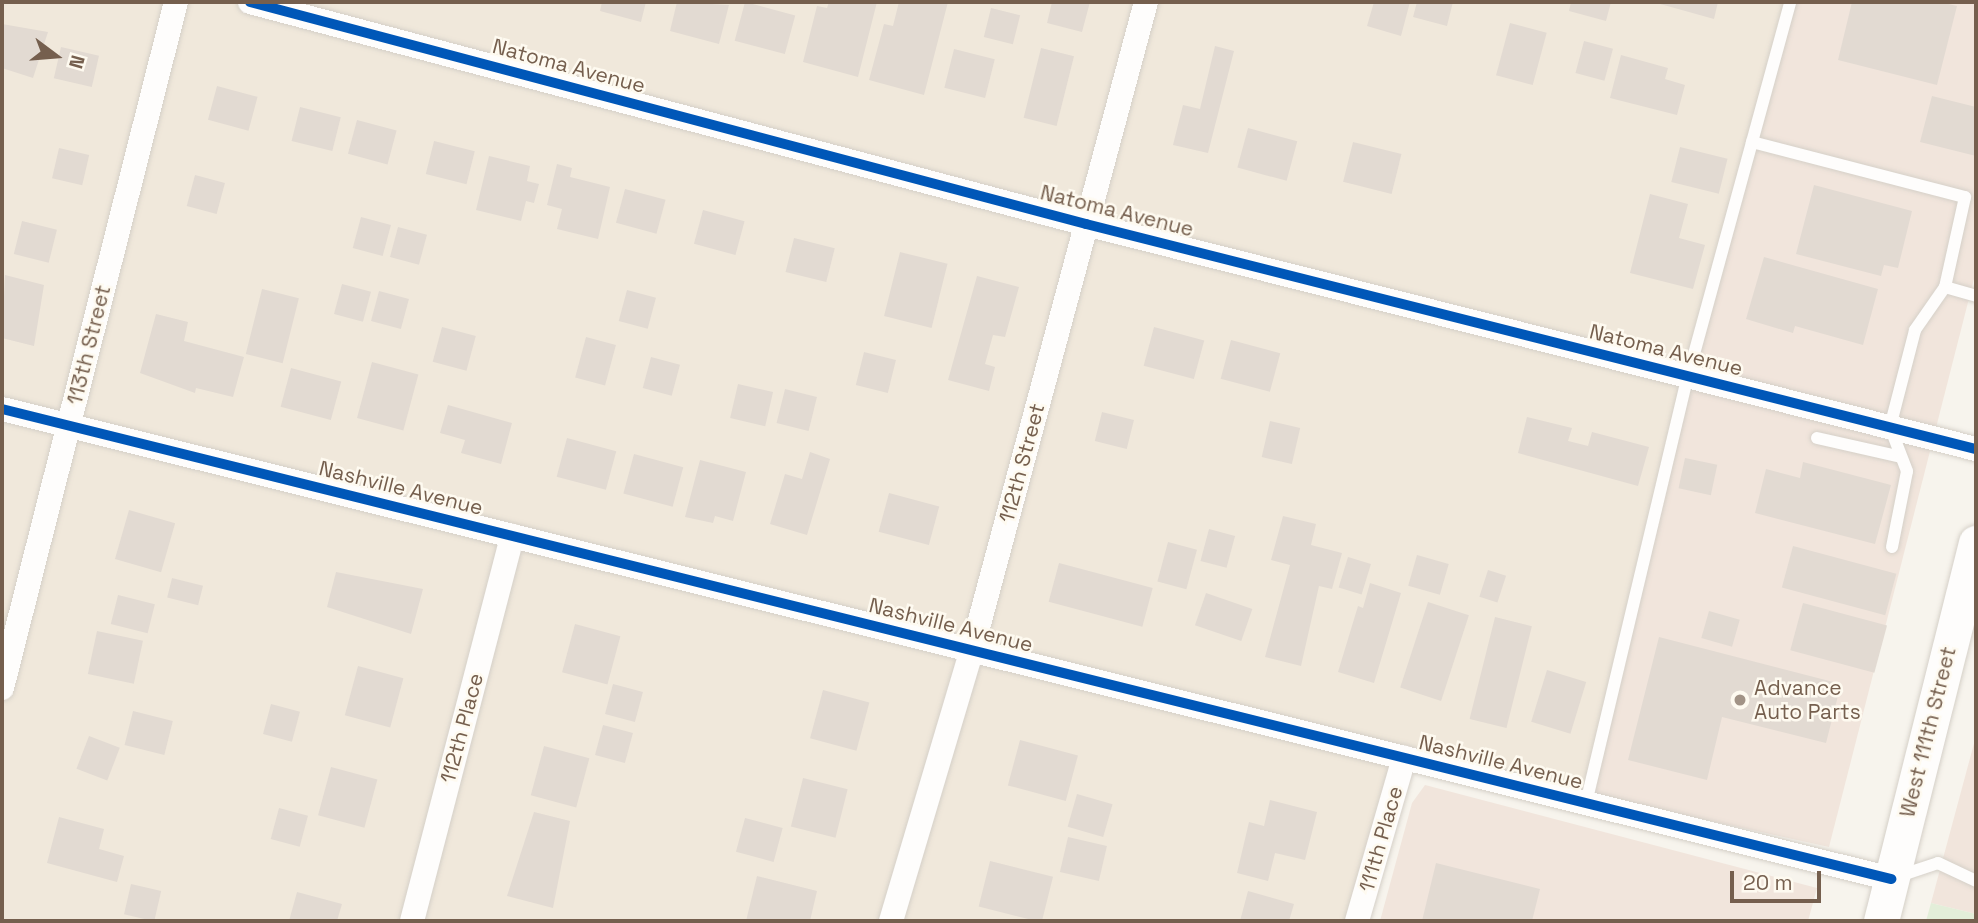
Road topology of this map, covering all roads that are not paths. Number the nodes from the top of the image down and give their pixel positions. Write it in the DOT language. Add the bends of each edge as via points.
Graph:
graph roads {
  1 [pos="176,2"];
  2 [pos="250,2"];
  3 [pos="1146,2"];
  4 [pos="1790,2"];
  5 [pos="1752,142"];
  6 [pos="1086,224"];
  7 [pos="1945,287"];
  8 [pos="1976,296"];
  9 [pos="1688,376"];
  10 [pos="2,409"];
  11 [pos="68,425"];
  12 [pos="1889,427"];
  13 [pos="1817,438"];
  14 [pos="1976,449"];
  15 [pos="1901,457"];
  16 [pos="512,536"];
  17 [pos="1976,543"];
  18 [pos="1892,547"];
  19 [pos="972,650"];
  20 [pos="2,688"];
  21 [pos="1404,758"];
  22 [pos="1586,803"];
  23 [pos="1891,879"];
  24 [pos="1976,881"];
  25 [pos="412,921"];
  26 [pos="891,921"];
  27 [pos="1357,921"];
  28 [pos="1881,921"];
  1 -- 11 [label="street, 113th Street"];
  2 -- 6 [label="street, Natoma Avenue"];
  3 -- 6 [label="street, 112th Street"];
  4 -- 5 [label="lane"];
  5 -- 7 [label="lane" via="1965,197"];
  5 -- 9 [label="lane"];
  6 -- 9 [label="street, Natoma Avenue"];
  6 -- 19 [label="street, 112th Street"];
  7 -- 8 [label="lane"];
  7 -- 12 [label="lane" via="1915,330"];
  9 -- 12 [label="street, Natoma Avenue"];
  9 -- 22 [label="lane"];
  10 -- 11 [label="street, Nashville Avenue"];
  11 -- 16 [label="street, Nashville Avenue"];
  11 -- 20 [label="street, 113th Street"];
  12 -- 14 [label="street, Natoma Avenue"];
  12 -- 15 [label="lane"];
  13 -- 15 [label="lane"];
  15 -- 18 [label="lane" via="1907,471"];
  16 -- 19 [label="street, Nashville Avenue"];
  16 -- 25 [label="street, 112th Place"];
  17 -- 23 [label="main road, West 111th Street"];
  19 -- 21 [label="street, Nashville Avenue"];
  19 -- 26 [label="street, 112th Street"];
  21 -- 22 [label="street, Nashville Avenue"];
  21 -- 27 [label="street, 111th Place"];
  22 -- 23 [label="street, Nashville Avenue"];
  23 -- 24 [label="lane" via="1938,863"];
  23 -- 28 [label="main road, West 111th Street"];
}
